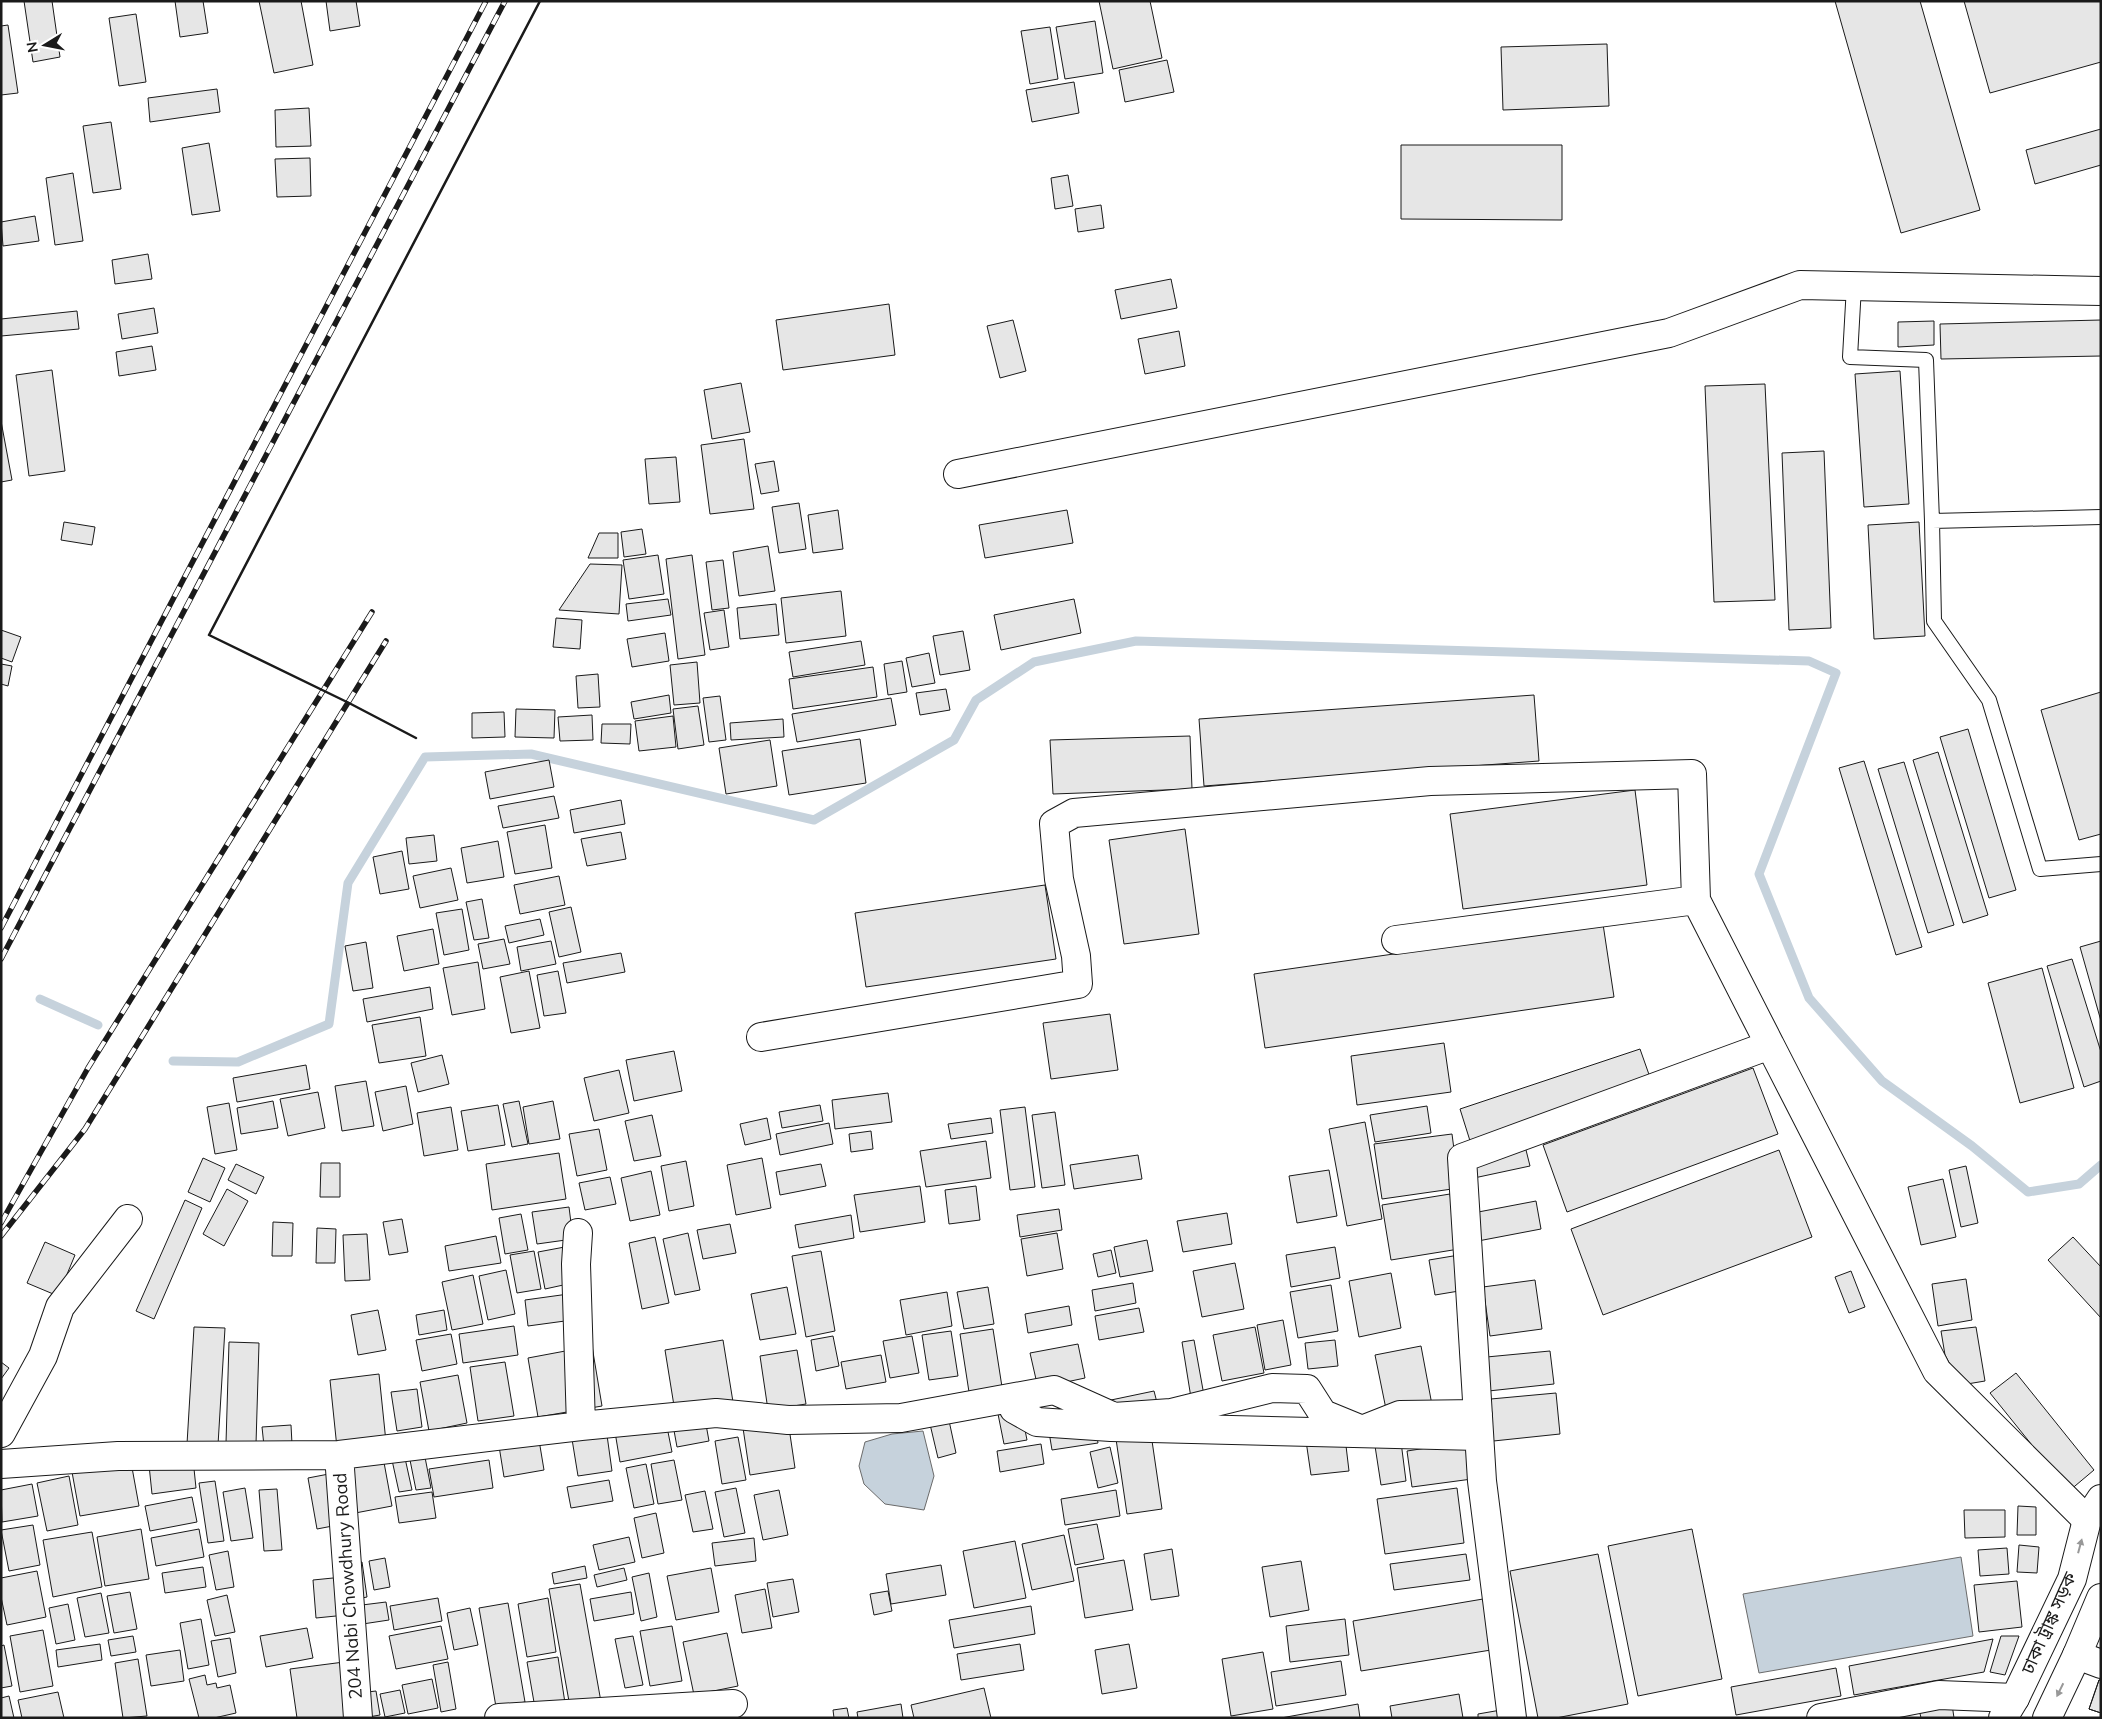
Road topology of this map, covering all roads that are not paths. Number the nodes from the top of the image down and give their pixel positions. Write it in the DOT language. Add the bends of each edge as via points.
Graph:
graph roads {
  1 [pos="1854,286"];
  2 [pos="2101,292"];
  3 [pos="958,474"];
  4 [pos="2101,517"];
  5 [pos="1932,521"];
  6 [pos="2101,864"];
  7 [pos="1696,900"];
  8 [pos="1396,940"];
  9 [pos="761,1037"];
  10 [pos="1770,1045"];
  11 [pos="128,1218"];
  12 [pos="578,1234"];
  13 [pos="1014,1408"];
  14 [pos="1478,1425"];
  15 [pos="581,1426"];
  16 [pos="1,1433"];
  17 [pos="339,1455"];
  18 [pos="1,1464"];
  19 [pos="2094,1509"];
  20 [pos="2101,1598"];
  21 [pos="2089,1659"];
  22 [pos="733,1704"];
  23 [pos="2009,1708"];
  24 [pos="358,1718"];
  25 [pos="498,1718"];
  26 [pos="1512,1718"];
  27 [pos="1821,1718"];
  28 [pos="2047,1718"];
  1 -- 2 [label="street"];
  1 -- 3 [label="street" via="1800,285 1669,333"];
  1 -- 5 [label="lane" via="1850,357 1926,360"];
  4 -- 5 [label="lane"];
  5 -- 6 [label="lane" via="1934,621 1989,700 2040,869"];
  7 -- 8 [label="street"];
  7 -- 9 [label="street" via="1692,774 1430,781 1074,812 1054,824 1058,879 1076,956 1078,984"];
  7 -- 10 [label="street"];
  10 -- 14 [label="street" via="1462,1158"];
  10 -- 19 [label="street" via="1937,1371"];
  11 -- 16 [label="street" via="60,1307 43,1356"];
  12 -- 15 [label="street"];
  13 -- 14 [label="street" via="1036,1422 1111,1427"];
  14 -- 15 [label="street" via="1400,1415 1362,1430 1323,1414 1307,1389 1272,1388 1171,1413 1114,1417 1054,1390 901,1418 788,1420 716,1413"];
  14 -- 26 [label="street"];
  15 -- 17 [label="street"];
  17 -- 18 [label="street" via="118,1456"];
  17 -- 24 [label="street, 204 Nabi Chowdhury Road"];
  23 -- 19 [label="street, ঢাকা ট্রাঙ্ক সড়ক, one-way" via="2072,1579"];
  20 -- 21 [label="street"];
  21 -- 28 [label="street, one-way"];
  22 -- 25 [label="street"];
  23 -- 27 [label="street" via="1939,1696"];
}
